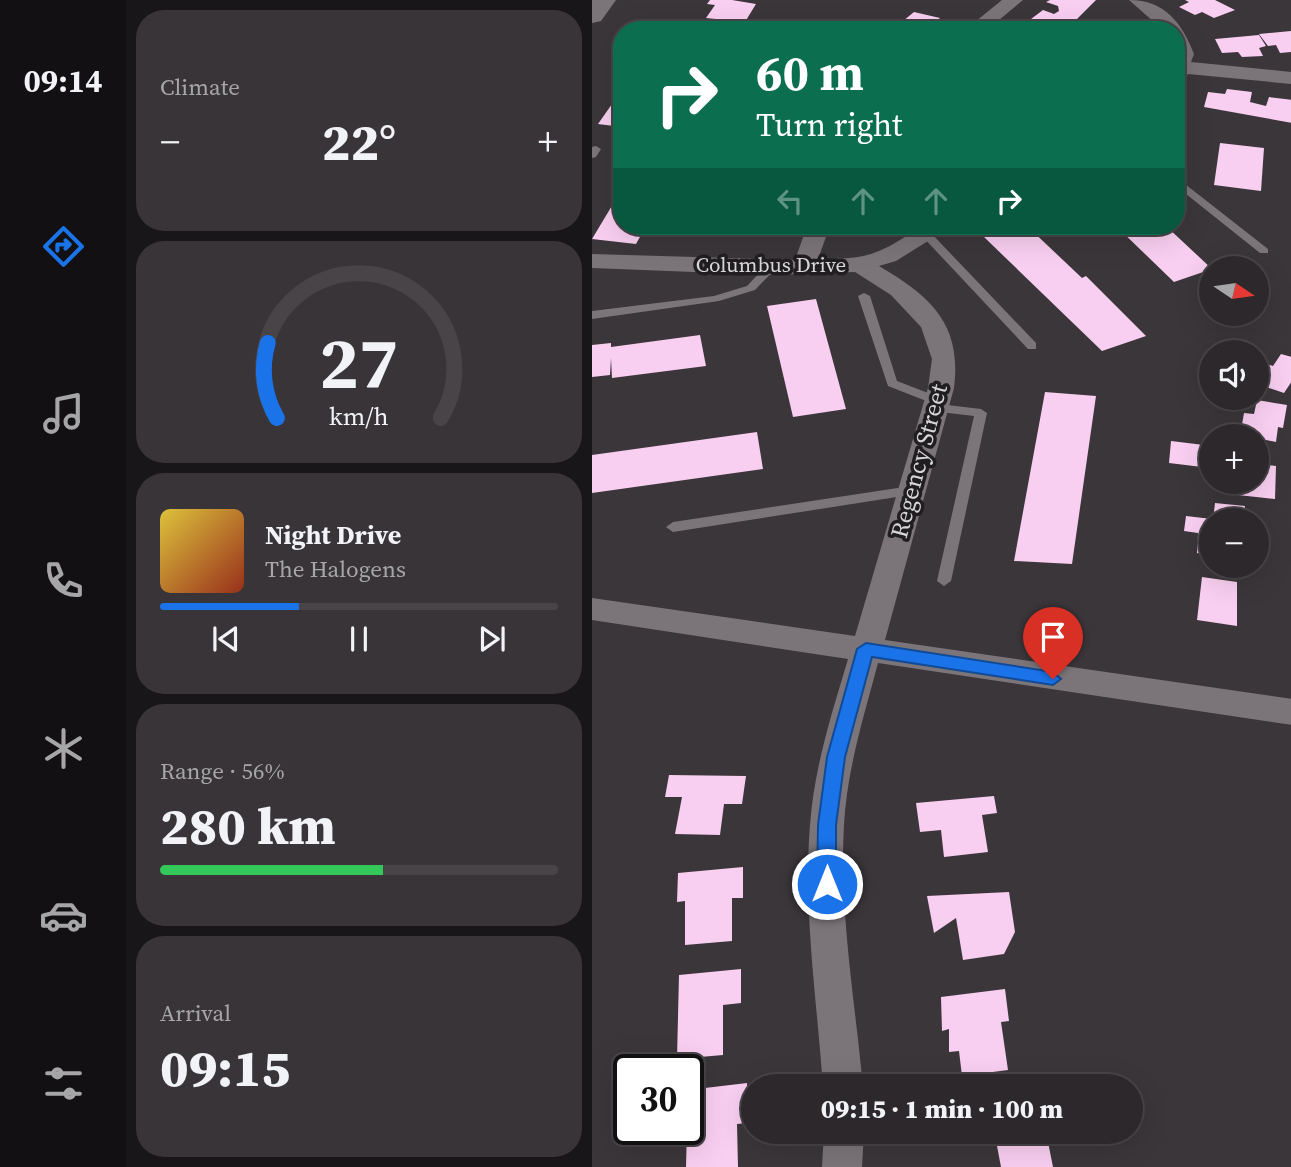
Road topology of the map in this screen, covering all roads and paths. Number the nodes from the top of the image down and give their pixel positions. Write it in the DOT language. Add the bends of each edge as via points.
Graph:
graph roads {
  1 [pos="604,0"];
  2 [pos="1014,0"];
  3 [pos="1138,0"];
  4 [pos="592,16"];
  5 [pos="987,21"];
  6 [pos="1164,21"];
  7 [pos="1185,73"];
  8 [pos="1291,78"];
  9 [pos="1185,187"];
  10 [pos="815,235"];
  11 [pos="924,235"];
  12 [pos="937,235"];
  13 [pos="1264,251"];
  14 [pos="592,261"];
  15 [pos="859,265"];
  16 [pos="804,267"];
  17 [pos="770,268"];
  18 [pos="864,296"];
  19 [pos="592,315"];
  20 [pos="1032,346"];
  21 [pos="936,405"];
  22 [pos="911,491"];
  23 [pos="673,527"];
  24 [pos="944,581"];
  25 [pos="592,609"];
  26 [pos="866,649"];
  27 [pos="1291,712"];
  28 [pos="842,1074"];
  29 [pos="843,1144"];
  30 [pos="842,1167"];
  1 -- 4 [label="street"];
  2 -- 5 [label="street"];
  3 -- 6 [label="street"];
  7 -- 8 [label="street"];
  9 -- 13 [label="lane"];
  10 -- 16 [label="street"];
  11 -- 15 [label="street, Columbus Drive" via="888,256"];
  12 -- 20 [label="lane"];
  14 -- 17 [label="street, Columbus Drive"];
  15 -- 16 [label="street, Columbus Drive"];
  15 -- 21 [label="street, Regency Street" via="885,278 933,324 945,357"];
  16 -- 17 [label="street, Columbus Drive"];
  17 -- 19 [label="lane" via="751,288 715,299"];
  18 -- 21 [label="lane" via="892,383"];
  21 -- 22 [label="street, Regency Street"];
  21 -- 24 [label="lane" via="981,413"];
  22 -- 23 [label="lane"];
  22 -- 26 [label="street, Regency Street"];
  25 -- 26 [label="street"];
  26 -- 27 [label="street"];
  26 -- 28 [label="street, Regency Street" via="836,757 827,825 827,884"];
  29 -- 30 [label="street"];
}
